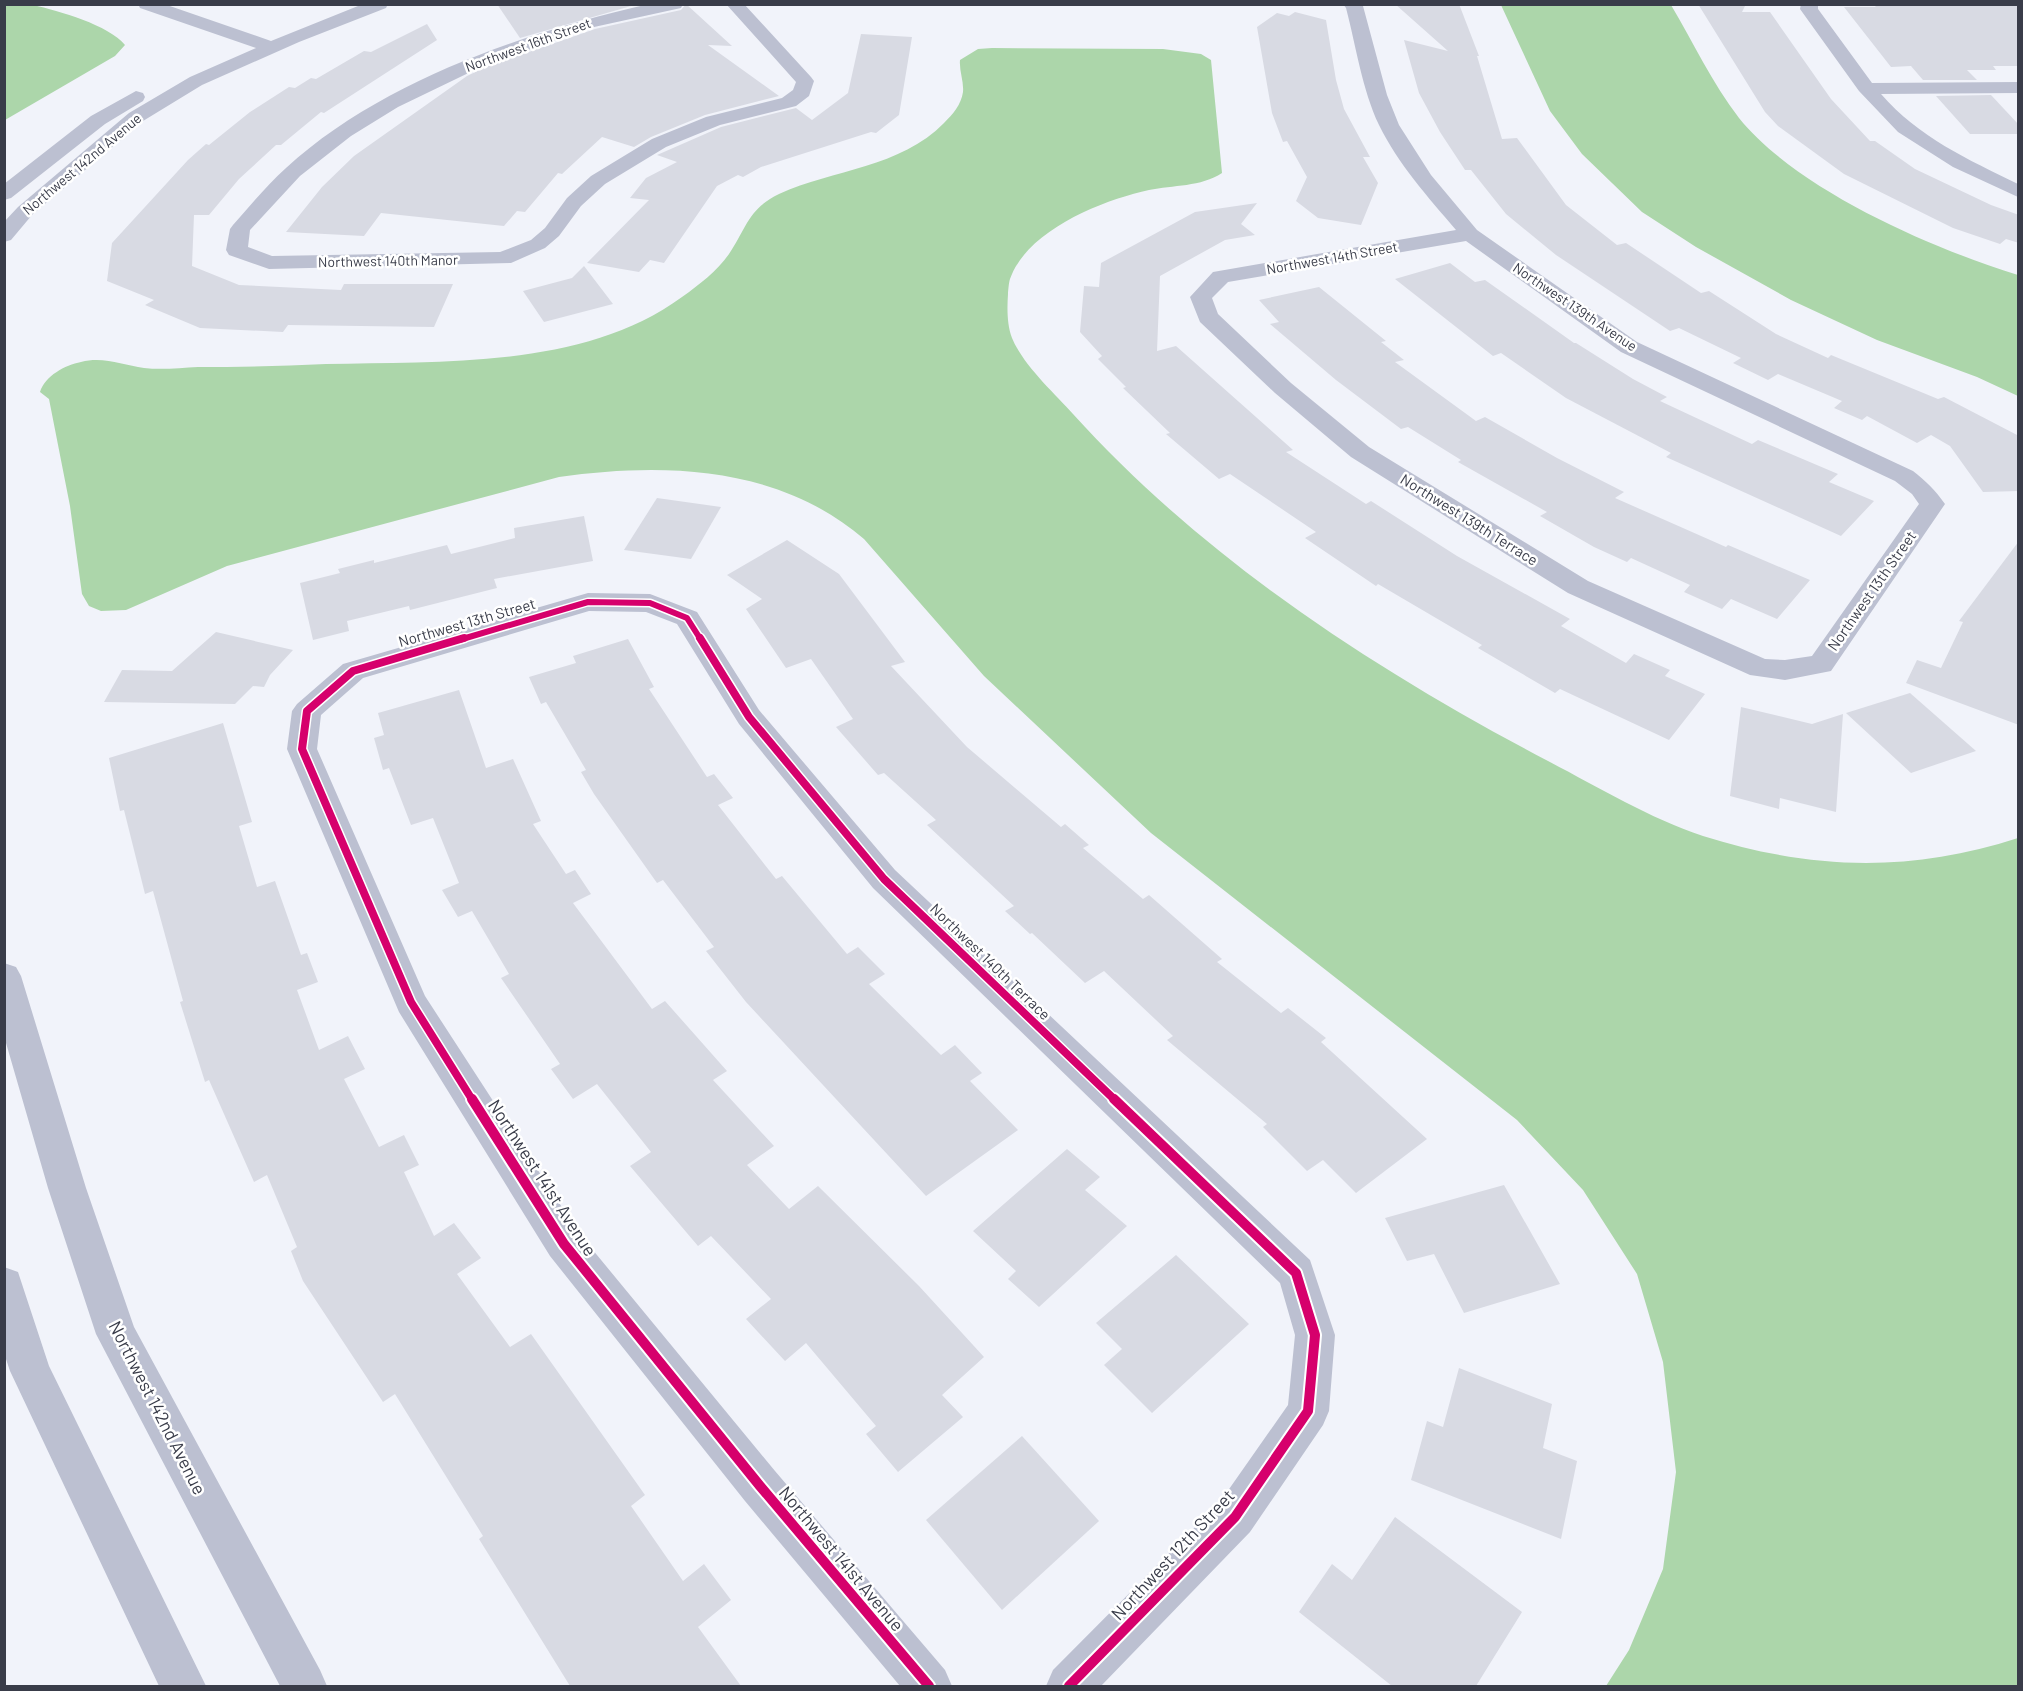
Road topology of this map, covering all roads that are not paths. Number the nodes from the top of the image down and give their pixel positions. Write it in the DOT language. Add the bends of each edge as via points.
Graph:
graph roads {
  1 [pos="146,4"];
  2 [pos="195,4"];
  3 [pos="380,4"];
  4 [pos="675,4"];
  5 [pos="734,4"];
  6 [pos="1351,4"];
  7 [pos="1810,4"];
  8 [pos="269,38"];
  9 [pos="245,39"];
  10 [pos="2019,87"];
  11 [pos="1868,89"];
  12 [pos="7,183"];
  13 [pos="52,187"];
  14 [pos="2019,191"];
  15 [pos="1470,234"];
  16 [pos="4,236"];
  17 [pos="237,250"];
  18 [pos="1201,297"];
  19 [pos="1921,489"];
  20 [pos="650,603"];
  21 [pos="1785,670"];
  22 [pos="307,711"];
  23 [pos="4,976"];
  24 [pos="4,1285"];
  25 [pos="1315,1335"];
  26 [pos="183,1686"];
  27 [pos="304,1686"];
  28 [pos="929,1686"];
  29 [pos="1069,1686"];
  1 -- 9 [label="street"];
  2 -- 8 [label="street"];
  3 -- 8 [label="street, Northwest 142nd Avenue" via="293,38"];
  4 -- 17 [label="street, Northwest 16th Street" via="589,23 512,49 391,103 344,132 293,172 240,229"];
  5 -- 17 [label="street, Northwest 140th Manor" via="805,81 802,92 789,102 713,122 659,143 598,180 574,201 552,232 538,244 503,258 269,263"];
  6 -- 15 [label="street, Northwest 139th Avenue" via="1389,125 1423,178"];
  7 -- 11 [label="street" via="1809,9"];
  8 -- 9 [label="street"];
  8 -- 13 [label="street, Northwest 142nd Avenue" via="136,117"];
  9 -- 12 [label="street, Northwest 142nd Avenue" via="162,81"];
  10 -- 11 [label="street"];
  11 -- 14 [label="street" via="1904,127 1937,150"];
  12 -- 13 [label="street"];
  13 -- 16 [label="street, Northwest 142nd Avenue"];
  15 -- 18 [label="street, Northwest 14th Street" via="1221,277"];
  15 -- 19 [label="street, Northwest 139th Avenue" via="1629,347 1904,476"];
  18 -- 21 [label="street, Northwest 139th Terrace" via="1208,317 1283,388 1360,452 1578,587 1760,668"];
  19 -- 21 [label="street, Northwest 13th Street" via="1932,504 1821,664"];
  20 -- 22 [label="street, Northwest 13th Street" via="588,602 353,671"];
  20 -- 25 [label="street, Northwest 140th Terrace" via="687,618 749,717 884,879 1296,1273"];
  22 -- 28 [label="street, Northwest 141st Avenue" via="302,749 411,1002 564,1244"];
  23 -- 27 [label="street, Northwest 142nd Avenue" via="67,1188 116,1334"];
  24 -- 26 [label="street" via="30,1371"];
  25 -- 29 [label="street, Northwest 12th Street" via="1308,1411 1235,1517"];
}
